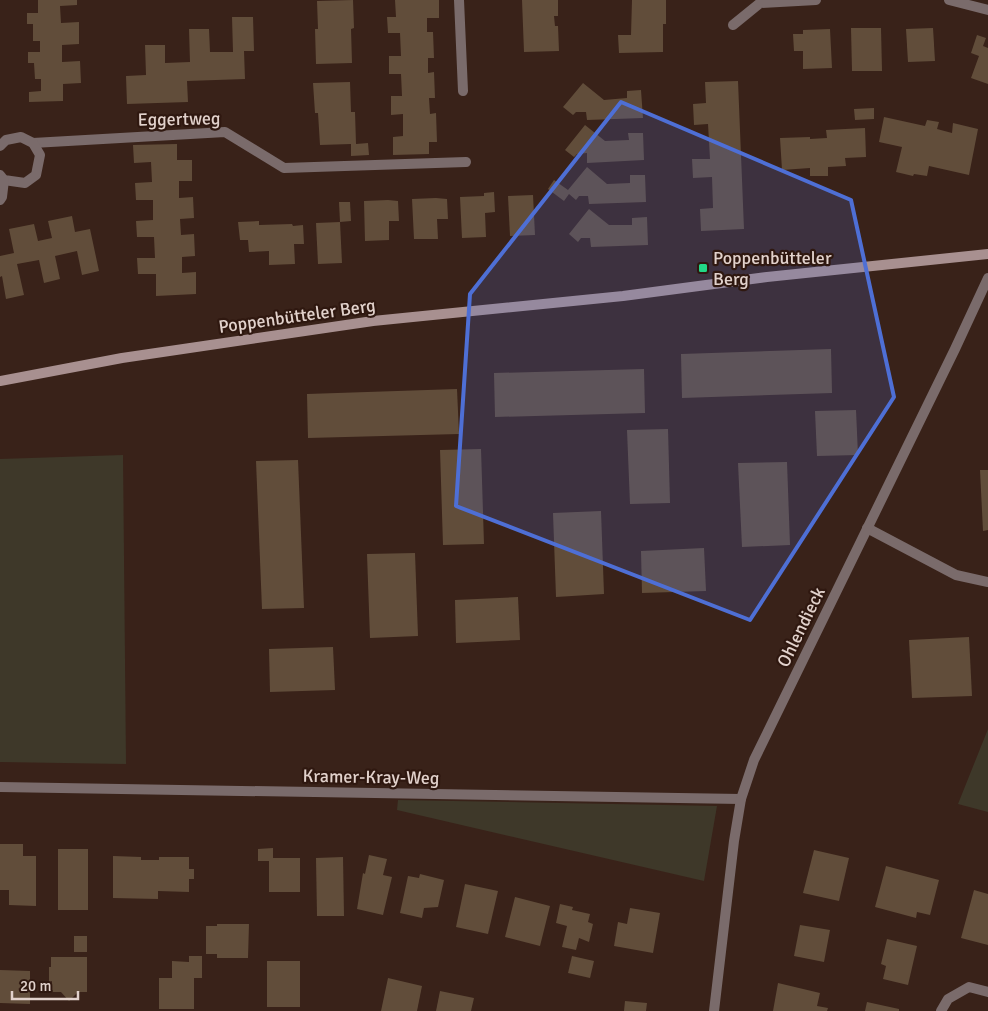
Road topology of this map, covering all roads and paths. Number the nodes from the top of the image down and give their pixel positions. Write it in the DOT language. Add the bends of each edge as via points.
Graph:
graph roads {
  1 [pos="459,0"];
  2 [pos="816,0"];
  3 [pos="949,0"];
  4 [pos="988,10"];
  5 [pos="733,25"];
  6 [pos="463,92"];
  7 [pos="33,143"];
  8 [pos="0,146"];
  9 [pos="466,162"];
  10 [pos="2,178"];
  11 [pos="0,200"];
  12 [pos="988,254"];
  13 [pos="988,278"];
  14 [pos="0,381"];
  15 [pos="867,528"];
  16 [pos="988,582"];
  17 [pos="0,787"];
  18 [pos="740,799"];
  19 [pos="988,992"];
  20 [pos="714,1011"];
  21 [pos="941,1011"];
  1 -- 6 [label="street"];
  2 -- 5 [label="street" via="760,3"];
  3 -- 4 [label="street"];
  7 -- 8 [label="street, Eggertweg" via="21,137 6,140"];
  7 -- 9 [label="street, Eggertweg" via="224,132 284,168"];
  7 -- 10 [label="street" via="40,155 36,175 25,183"];
  10 -- 11 [label="street"];
  12 -- 14 [label="main road, Poppenbütteler Berg" via="373,321 122,358"];
  13 -- 15 [label="street, Ohlendieck"];
  15 -- 16 [label="street" via="956,575"];
  15 -- 18 [label="street, Ohlendieck" via="754,760"];
  17 -- 18 [label="street, Kramer-Kray-Weg"];
  18 -- 20 [label="street, Ohlendieck"];
  19 -- 21 [label="street" via="969,987 948,999"];
}
